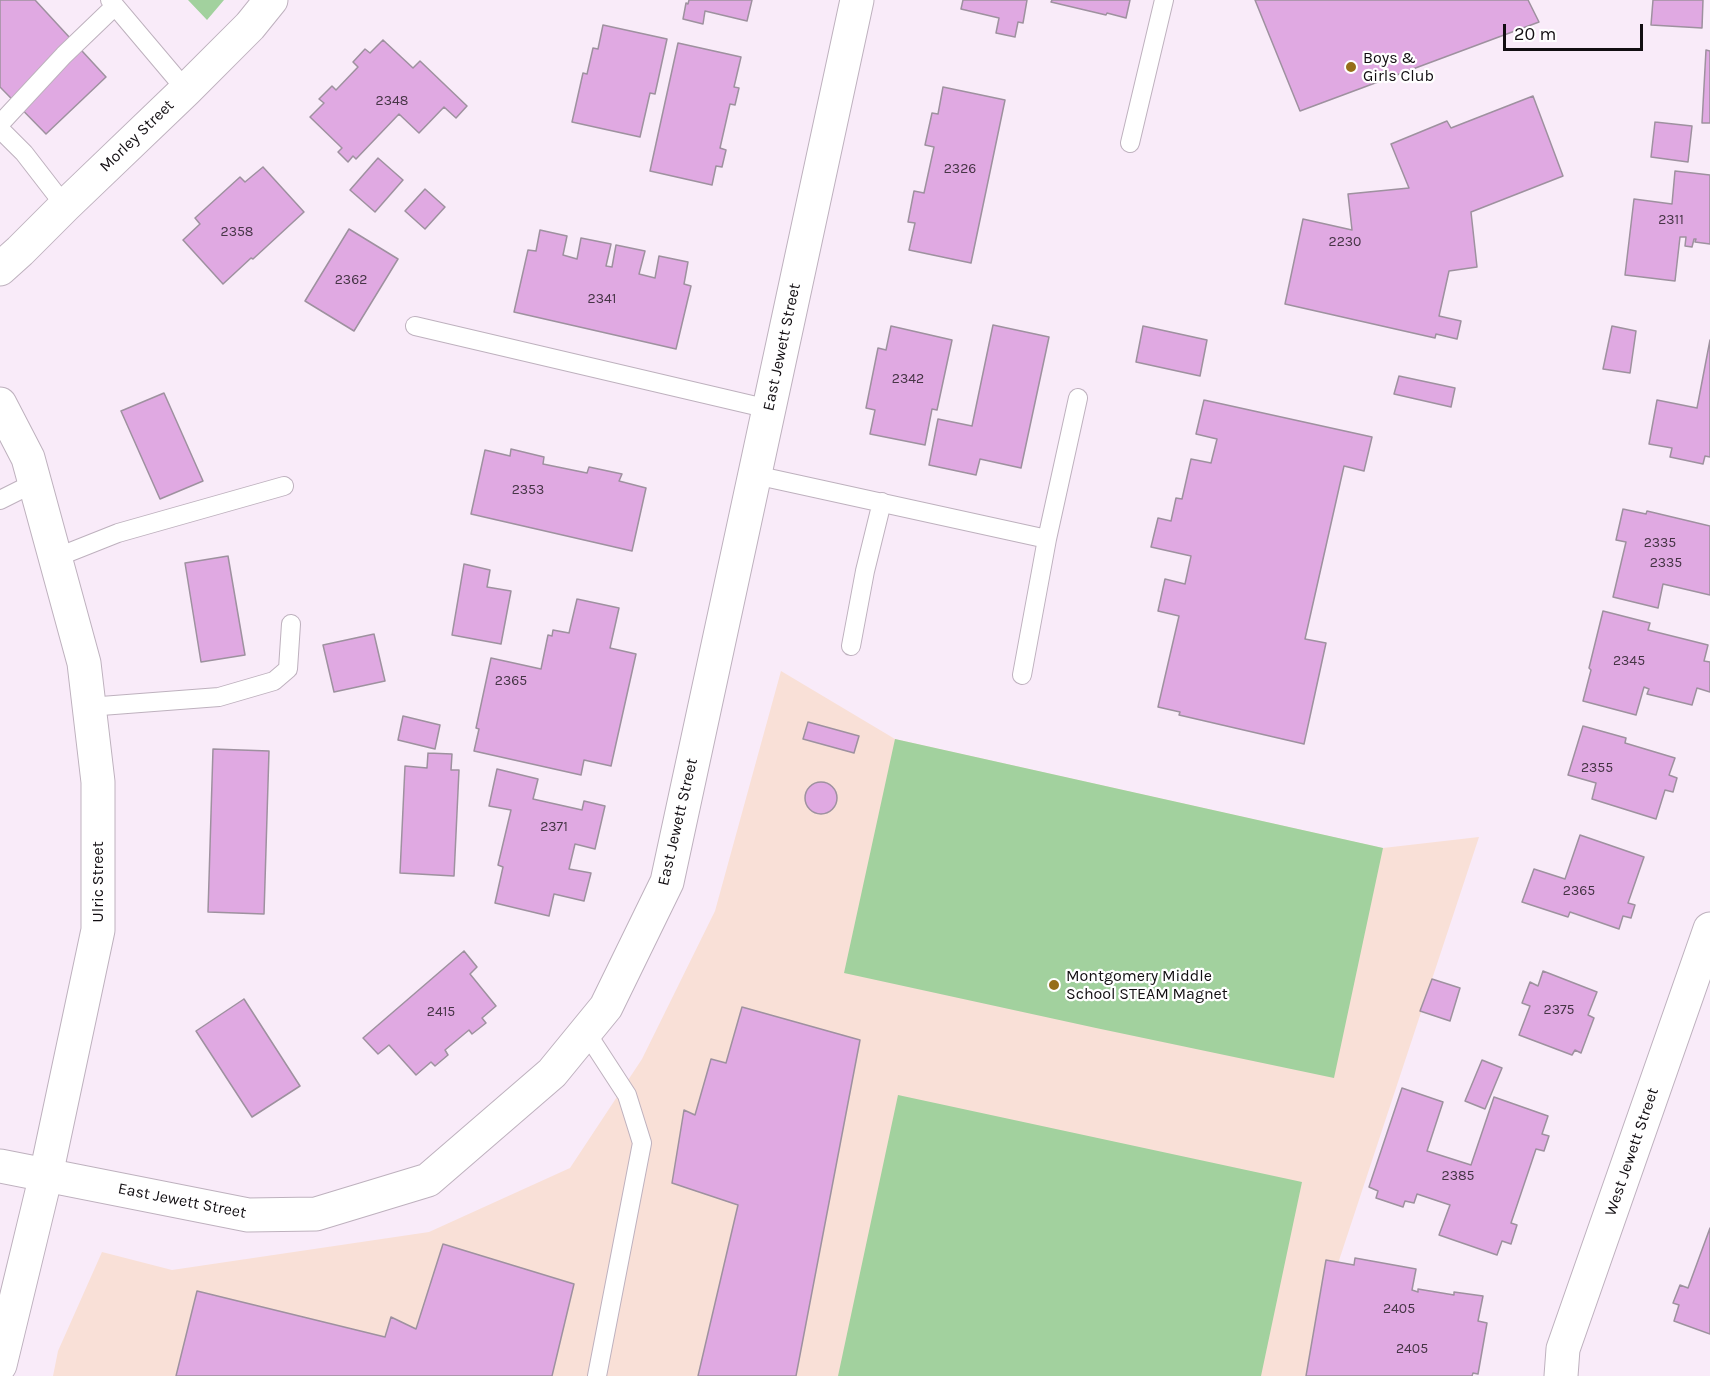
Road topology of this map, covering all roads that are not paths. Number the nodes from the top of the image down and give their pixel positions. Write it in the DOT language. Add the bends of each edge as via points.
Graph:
graph roads {
  1 [pos="271,0"];
  2 [pos="857,0"];
  3 [pos="1164,0"];
  4 [pos="113,3"];
  5 [pos="186,90"];
  6 [pos="0,124"];
  7 [pos="0,129"];
  8 [pos="1130,143"];
  9 [pos="65,206"];
  10 [pos="0,269"];
  11 [pos="415,326"];
  12 [pos="1078,398"];
  13 [pos="0,404"];
  14 [pos="769,409"];
  15 [pos="755,475"];
  16 [pos="34,483"];
  17 [pos="284,486"];
  18 [pos="0,500"];
  19 [pos="882,502"];
  20 [pos="1047,539"];
  21 [pos="55,558"];
  22 [pos="291,624"];
  23 [pos="851,646"];
  24 [pos="1022,675"];
  25 [pos="88,707"];
  26 [pos="1710,929"];
  27 [pos="586,1032"];
  28 [pos="0,1166"];
  29 [pos="46,1175"];
  30 [pos="0,1365"];
  31 [pos="597,1376"];
  32 [pos="1561,1376"];
  1 -- 5 [label="street, Morley Street"];
  2 -- 14 [label="street, East Jewett Street"];
  3 -- 8 [label="lane"];
  4 -- 5 [label="lane"];
  4 -- 6 [label="lane"];
  5 -- 9 [label="street, Morley Street"];
  7 -- 9 [label="lane"];
  9 -- 10 [label="street, Morley Street"];
  11 -- 14 [label="lane"];
  12 -- 20 [label="lane"];
  13 -- 16 [label="street, Ulric Street" via="28,458"];
  14 -- 15 [label="street, East Jewett Street"];
  15 -- 19 [label="lane"];
  15 -- 27 [label="street, East Jewett Street" via="667,882 606,1007"];
  16 -- 18 [label="lane"];
  16 -- 21 [label="street, Ulric Street"];
  17 -- 21 [label="lane" via="118,533"];
  19 -- 20 [label="lane"];
  19 -- 23 [label="lane"];
  20 -- 24 [label="lane"];
  21 -- 25 [label="street, Ulric Street" via="84,663"];
  22 -- 25 [label="lane" via="288,669 274,681 219,697"];
  25 -- 29 [label="street, Ulric Street" via="98,782 98,930"];
  26 -- 32 [label="street, West Jewett Street" via="1563,1349"];
  27 -- 29 [label="street, East Jewett Street" via="552,1073 428,1180 316,1214 248,1215"];
  27 -- 31 [label="lane" via="627,1095 642,1143"];
  28 -- 29 [label="street, East Jewett Street"];
  29 -- 30 [label="street, Ulric Street"];
}
